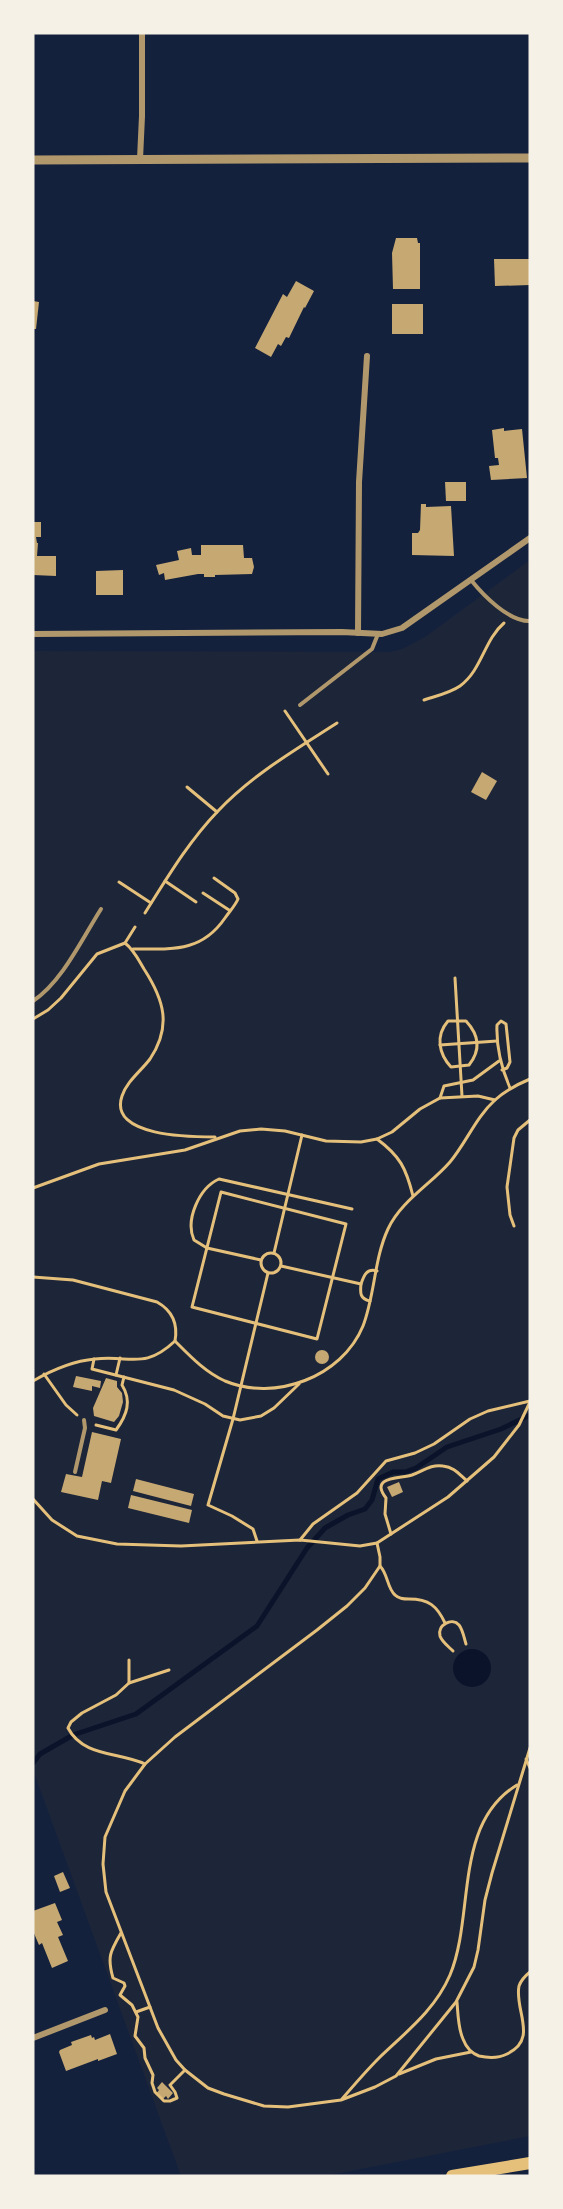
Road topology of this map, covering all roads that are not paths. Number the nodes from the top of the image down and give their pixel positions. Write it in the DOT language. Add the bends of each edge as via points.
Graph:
graph roads {
  1 [pos="142,33"];
  2 [pos="530,158"];
  3 [pos="140,159"];
  4 [pos="33,160"];
  5 [pos="367,356"];
  6 [pos="530,538"];
  7 [pos="471,580"];
  8 [pos="530,621"];
  9 [pos="358,633"];
  10 [pos="33,634"];
  11 [pos="378,634"];
  12 [pos="300,705"];
  13 [pos="101,909"];
  14 [pos="33,1001"];
  15 [pos="84,1420"];
  16 [pos="75,1472"];
  17 [pos="105,2010"];
  18 [pos="33,2038"];
  19 [pos="530,2163"];
  20 [pos="452,2176"];
  1 -- 3 [label="street"];
  2 -- 3 [label="street"];
  3 -- 4 [label="street"];
  5 -- 9 [label="street" via="359,482"];
  6 -- 7 [label="street"];
  7 -- 8 [label="lane" via="513,616"];
  7 -- 11 [label="street" via="402,628"];
  9 -- 10 [label="street"];
  9 -- 11 [label="street"];
  11 -- 12 [label="lane" via="372,649"];
  13 -- 14 [label="lane" via="57,978"];
  15 -- 16 [label="lane"];
  17 -- 18 [label="street"];
  19 -- 20 [label="main road"];
}
